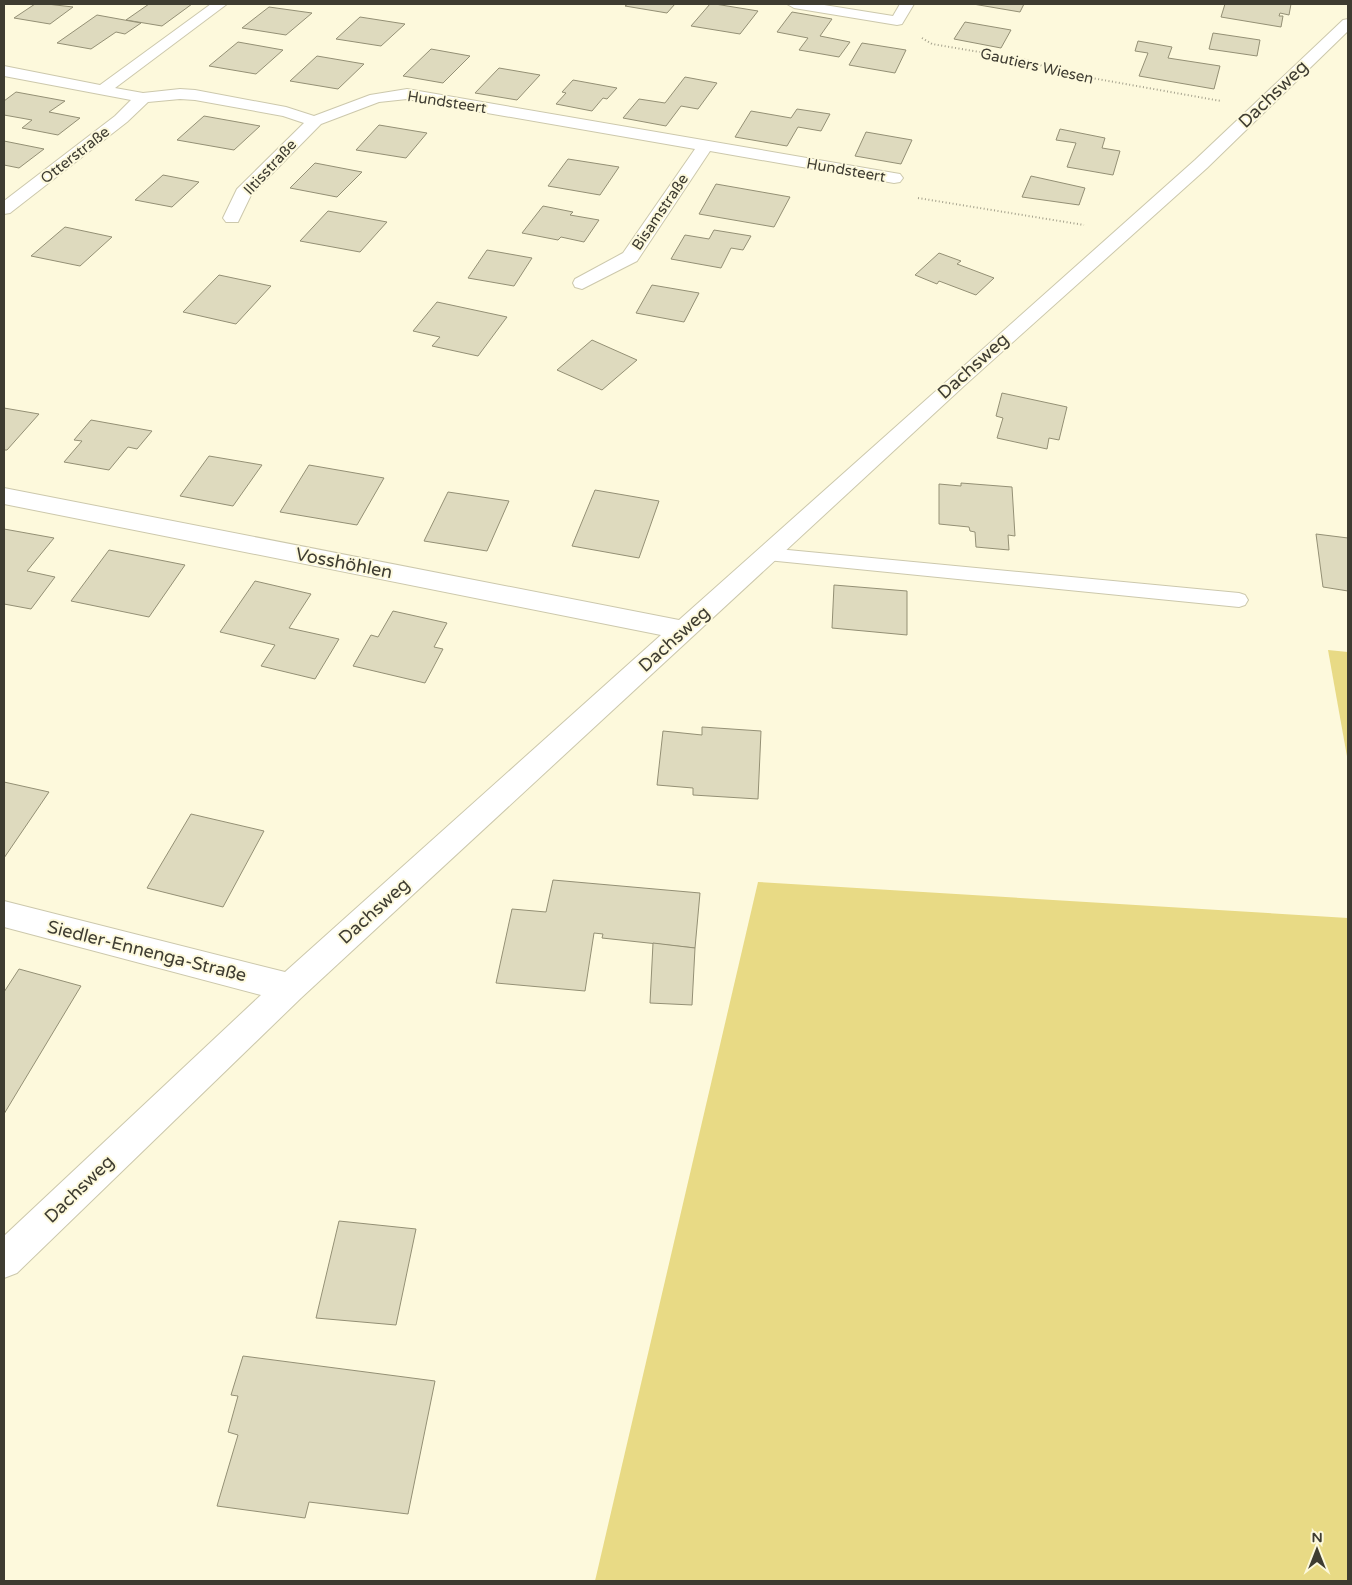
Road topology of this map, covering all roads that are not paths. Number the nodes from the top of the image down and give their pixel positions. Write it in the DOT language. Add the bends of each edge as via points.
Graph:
graph roads {
  1 [pos="220,4"];
  2 [pos="794,4"];
  3 [pos="907,4"];
  4 [pos="1348,23"];
  5 [pos="4,71"];
  6 [pos="104,89"];
  7 [pos="143,98"];
  8 [pos="314,121"];
  9 [pos="704,147"];
  10 [pos="894,178"];
  11 [pos="4,209"];
  12 [pos="232,218"];
  13 [pos="582,283"];
  14 [pos="4,496"];
  15 [pos="768,554"];
  16 [pos="1239,600"];
  17 [pos="684,630"];
  18 [pos="4,914"];
  19 [pos="290,988"];
  20 [pos="4,1260"];
  1 -- 6 [label="street"];
  2 -- 3 [label="street" via="897,21"];
  4 -- 15 [label="street, Dachsweg" via="1201,164"];
  5 -- 6 [label="street"];
  6 -- 7 [label="street"];
  7 -- 8 [label="street" via="195,95 286,112"];
  7 -- 11 [label="street, Otterstraße" via="121,119"];
  8 -- 9 [label="street, Hundsteert" via="376,98 407,94"];
  8 -- 12 [label="street, Iltisstraße" via="243,193"];
  9 -- 10 [label="street, Hundsteert"];
  9 -- 13 [label="street, Bisamstraße" via="630,257"];
  14 -- 17 [label="street, Vosshöhlen"];
  15 -- 16 [label="lane"];
  15 -- 17 [label="street, Dachsweg"];
  17 -- 19 [label="street, Dachsweg"];
  18 -- 19 [label="street, Siedler-Ennenga-Straße"];
  19 -- 20 [label="street, Dachsweg"];
}
